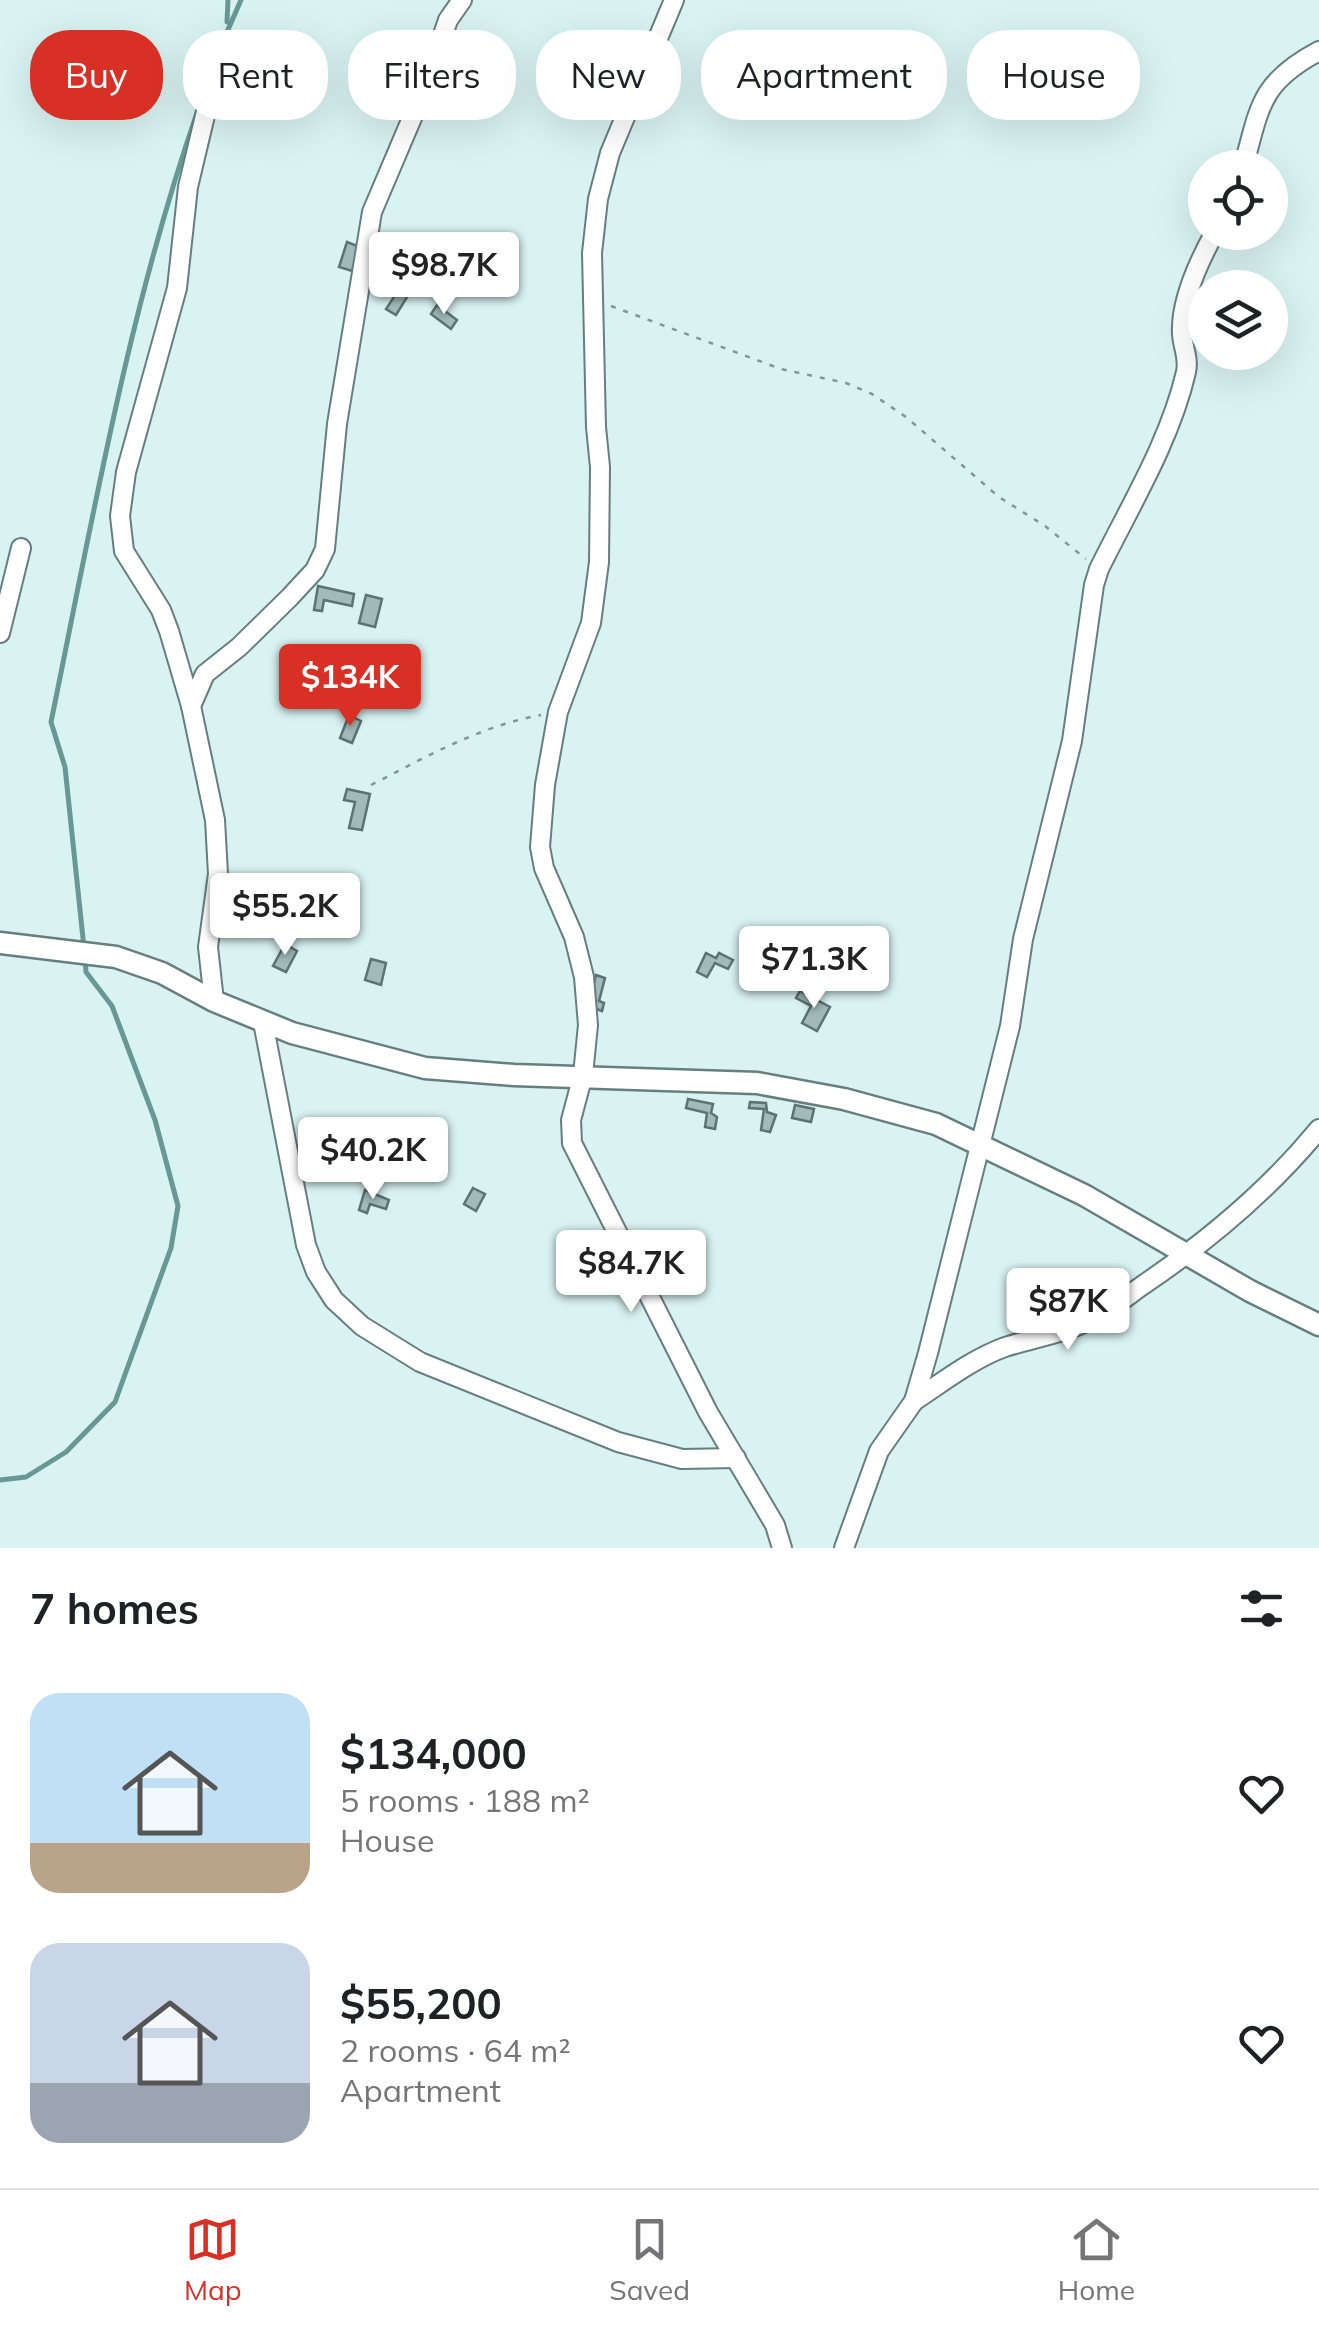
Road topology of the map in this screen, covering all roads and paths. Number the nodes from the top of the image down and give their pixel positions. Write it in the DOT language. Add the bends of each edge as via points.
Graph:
graph roads {
  1 [pos="462,0"];
  2 [pos="674,0"];
  3 [pos="1319,51"];
  4 [pos="204,120"];
  5 [pos="1249,150"];
  6 [pos="1206,250"];
  7 [pos="592,299"];
  8 [pos="21,548"];
  9 [pos="1099,569"];
  10 [pos="0,633"];
  11 [pos="191,706"];
  12 [pos="558,712"];
  13 [pos="371,785"];
  14 [pos="0,943"];
  15 [pos="214,1001"];
  16 [pos="263,1022"];
  17 [pos="583,1075"];
  18 [pos="1319,1130"];
  19 [pos="978,1142"];
  20 [pos="1188,1254"];
  21 [pos="1319,1326"];
  22 [pos="914,1401"];
  23 [pos="736,1458"];
  24 [pos="782,1548"];
  25 [pos="844,1548"];
  1 -- 11 [label="street" via="448,20 372,212 337,424 325,548 290,597 205,674"];
  2 -- 7 [label="street" via="610,154 598,198"];
  3 -- 5 [label="street" via="1267,92"];
  4 -- 11 [label="street" via="188,187 177,288 120,516 124,551 160,610"];
  6 -- 9 [label="street" via="1184,312 1188,358 1181,387"];
  7 -- 9 [label="path" via="872,394"];
  7 -- 12 [label="street" via="599,562 591,623"];
  8 -- 10 [label="street"];
  9 -- 19 [label="street" via="1072,741"];
  11 -- 15 [label="street" via="216,820 218,874 208,946"];
  12 -- 13 [label="path" via="464,738"];
  12 -- 17 [label="street" via="540,847 581,959 588,1025"];
  14 -- 15 [label="street" via="116,957"];
  15 -- 16 [label="street"];
  16 -- 17 [label="street" via="425,1068"];
  16 -- 23 [label="street" via="306,1246 334,1300 362,1326 420,1362 618,1442 682,1459"];
  17 -- 19 [label="street" via="758,1082 918,1119"];
  17 -- 23 [label="street" via="570,1120 572,1142"];
  18 -- 20 [label="street"];
  19 -- 20 [label="street"];
  19 -- 22 [label="street"];
  20 -- 21 [label="street"];
  20 -- 22 [label="street" via="1091,1320 1002,1348"];
  22 -- 25 [label="street" via="879,1450"];
  23 -- 24 [label="street"];
}
